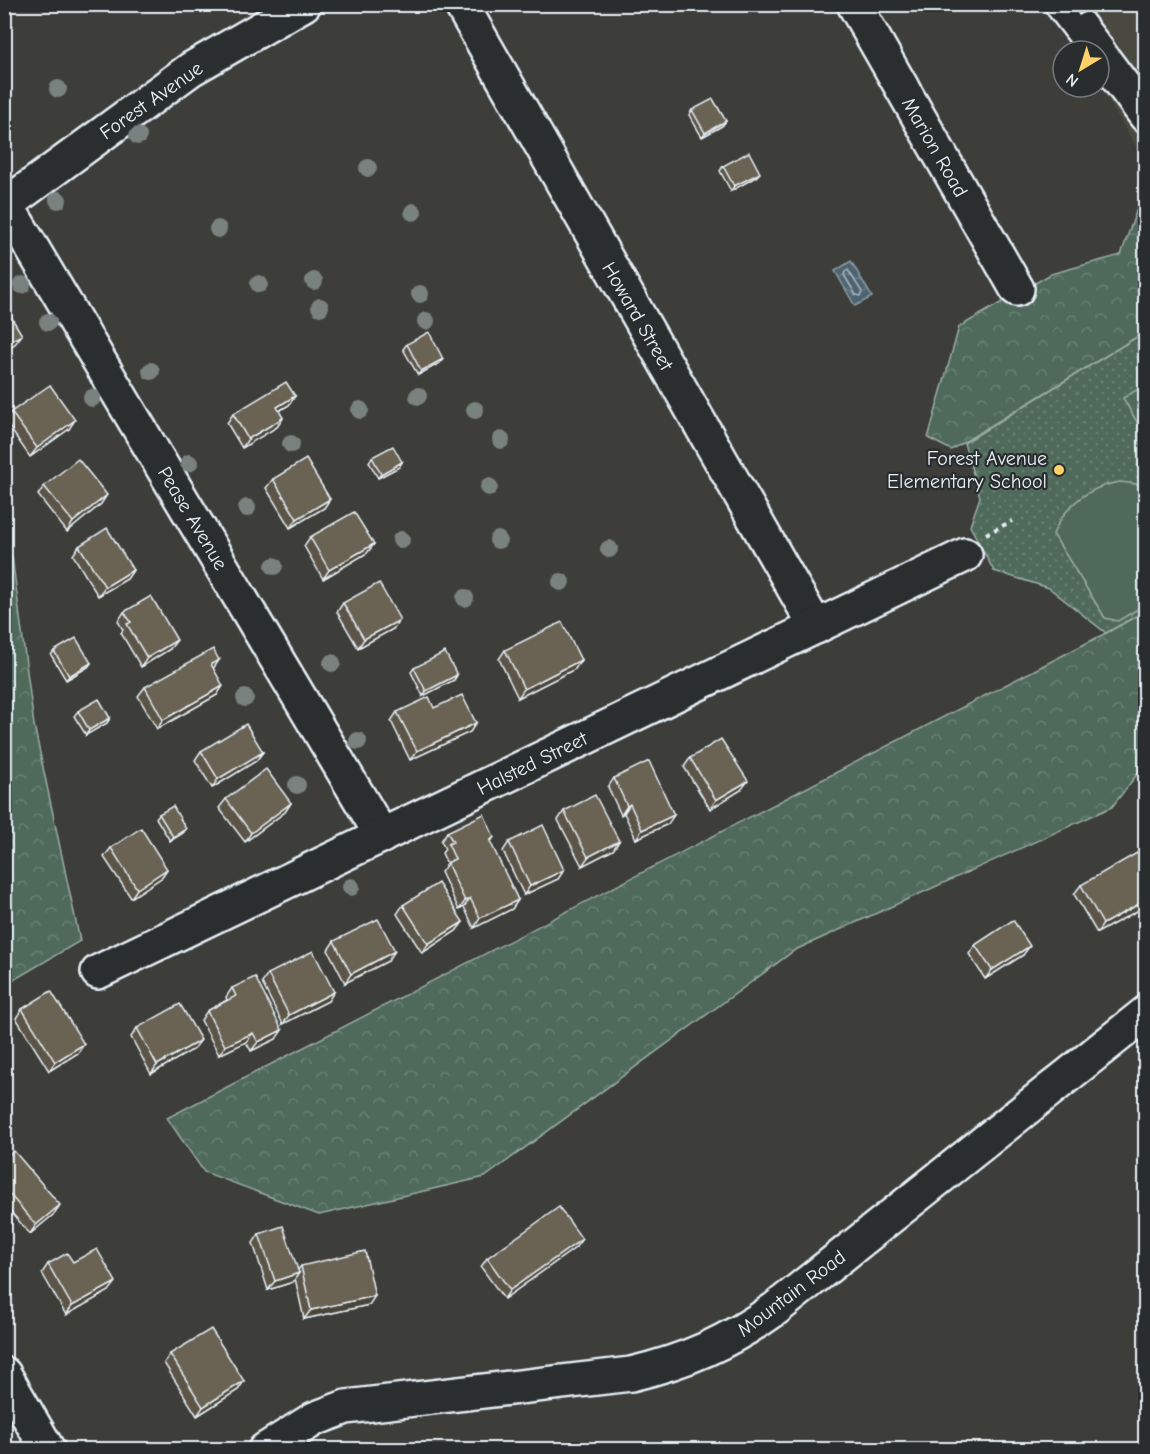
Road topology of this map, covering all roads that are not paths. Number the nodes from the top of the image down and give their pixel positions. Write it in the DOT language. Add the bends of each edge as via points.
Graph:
graph roads {
  1 [pos="304,4"];
  2 [pos="461,4"];
  3 [pos="854,4"];
  4 [pos="1062,4"];
  5 [pos="1088,39"];
  6 [pos="1111,70"];
  7 [pos="1146,117"];
  8 [pos="5,204"];
  9 [pos="1017,289"];
  10 [pos="965,555"];
  11 [pos="816,627"];
  12 [pos="382,836"];
  13 [pos="98,972"];
  14 [pos="1146,1013"];
  15 [pos="4,1374"];
  16 [pos="48,1449"];
  17 [pos="265,1449"];
  1 -- 8 [label="street, Forest Avenue" via="191,69"];
  2 -- 11 [label="street, Howard Street"];
  3 -- 9 [label="street, Marion Road"];
  4 -- 5 [label="street"];
  6 -- 7 [label="street"];
  8 -- 12 [label="street, Pease Avenue"];
  10 -- 11 [label="street, Halsted Street"];
  11 -- 12 [label="street, Halsted Street"];
  12 -- 13 [label="street, Halsted Street"];
  14 -- 17 [label="street, Mountain Road" via="775,1309 723,1343 663,1367 631,1374 346,1407 314,1419"];
  15 -- 16 [label="street"];
}
